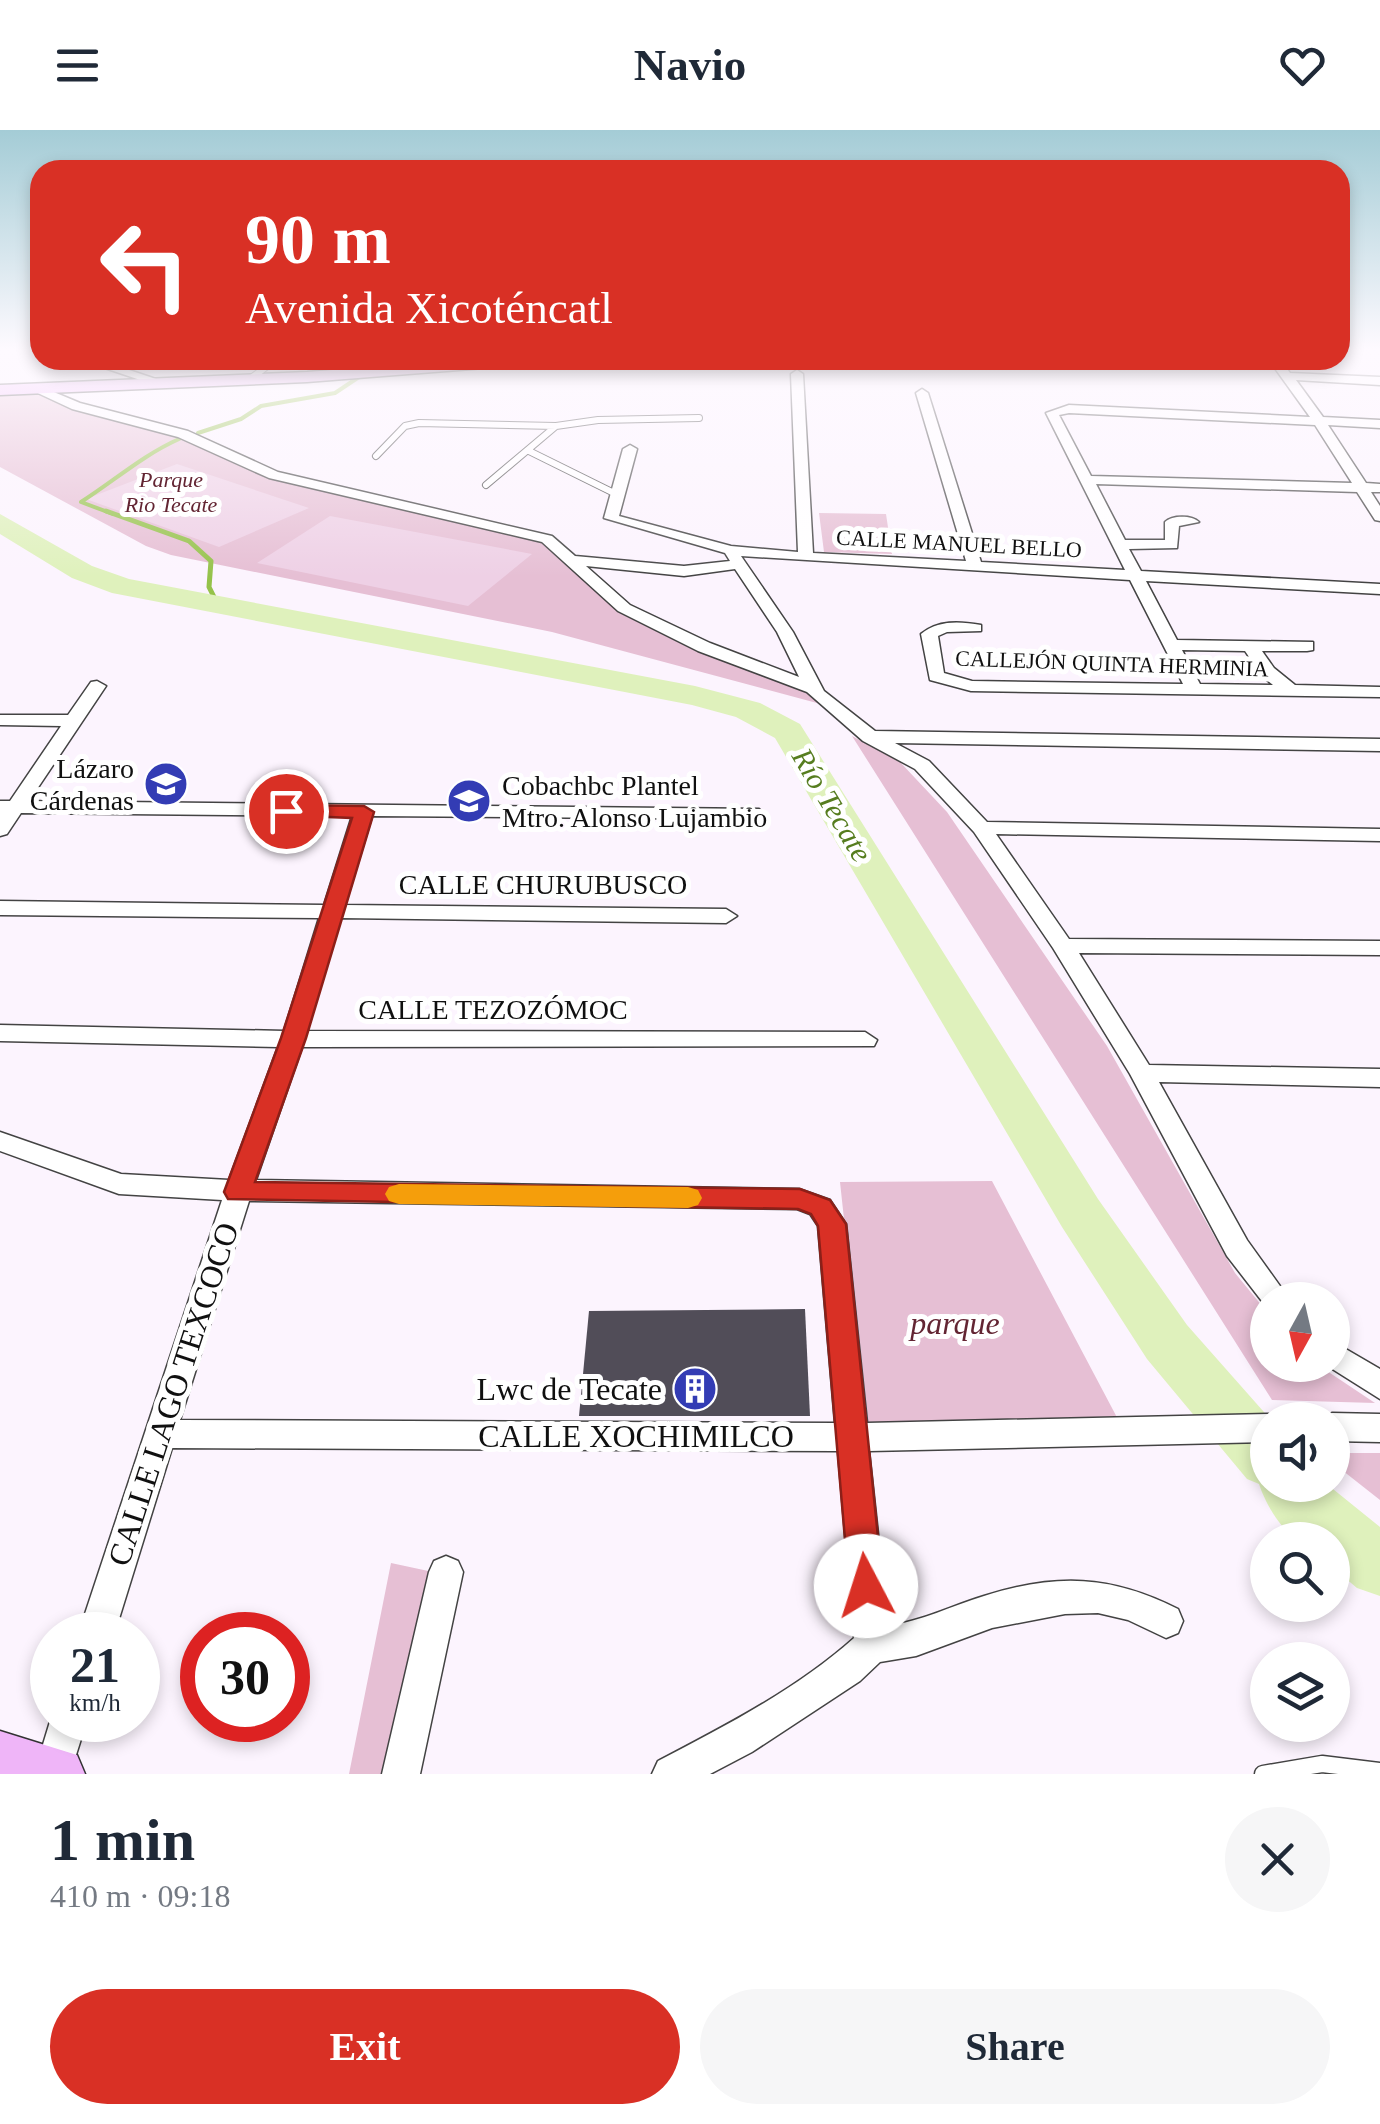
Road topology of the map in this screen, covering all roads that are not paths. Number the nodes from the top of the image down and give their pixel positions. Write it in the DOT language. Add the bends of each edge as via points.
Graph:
graph roads {
  1 [pos="144,424"];
  2 [pos="572,424"];
  3 [pos="799,424"];
  4 [pos="931,424"];
  5 [pos="1056,424"];
  6 [pos="1321,424"];
  7 [pos="556,426"];
  8 [pos="630,449"];
  9 [pos="529,451"];
  10 [pos="376,456"];
  11 [pos="1087,480"];
  12 [pos="486,486"];
  13 [pos="1361,487"];
  14 [pos="1380,488"];
  15 [pos="618,495"];
  16 [pos="1380,517"];
  17 [pos="1192,522"];
  18 [pos="1121,544"];
  19 [pos="735,557"];
  20 [pos="806,557"];
  21 [pos="571,560"];
  22 [pos="975,566"];
  23 [pos="1138,576"];
  24 [pos="1380,590"];
  25 [pos="975,628"];
  26 [pos="1173,645"];
  27 [pos="1250,645"];
  28 [pos="1308,646"];
  29 [pos="97,686"];
  30 [pos="812,688"];
  31 [pos="1194,688"];
  32 [pos="1290,690"];
  33 [pos="1380,692"];
  34 [pos="0,720"];
  35 [pos="74,721"];
  36 [pos="870,736"];
  37 [pos="1380,745"];
  38 [pos="8,807"];
  39 [pos="364,812"];
  40 [pos="752,813"];
  41 [pos="981,828"];
  42 [pos="0,830"];
  43 [pos="1380,835"];
  44 [pos="0,908"];
  45 [pos="330,913"];
  46 [pos="726,916"];
  47 [pos="1063,946"];
  48 [pos="1380,948"];
  49 [pos="0,1033"];
  50 [pos="294,1038"];
  51 [pos="865,1040"];
  52 [pos="1142,1074"];
  53 [pos="1380,1078"];
  54 [pos="0,1140"];
  55 [pos="238,1192"];
  56 [pos="1262,1282"];
  57 [pos="1350,1365"];
  58 [pos="1380,1386"];
  59 [pos="1350,1428"];
  60 [pos="1380,1428"];
  61 [pos="1250,1429"];
  62 [pos="162,1434"];
  63 [pos="852,1437"];
  64 [pos="446,1572"];
  65 [pos="104,1612"];
  66 [pos="1166,1621"];
  67 [pos="871,1634"];
  68 [pos="63,1742"];
  69 [pos="0,1758"];
  70 [pos="1380,1771"];
  71 [pos="55,1773"];
  72 [pos="400,1774"];
  73 [pos="671,1774"];
  74 [pos="1262,1774"];
  1 -- 21 [label="street" via="183,434 262,472 547,539"];
  2 -- 7 [label="lane"];
  3 -- 20 [label="street"];
  4 -- 22 [label="street"];
  5 -- 11 [label="street"];
  6 -- 13 [label="street"];
  7 -- 9 [label="lane"];
  7 -- 10 [label="lane" via="405,426"];
  8 -- 15 [label="street"];
  9 -- 12 [label="lane"];
  9 -- 15 [label="lane"];
  11 -- 13 [label="street"];
  11 -- 18 [label="street"];
  13 -- 14 [label="street"];
  13 -- 16 [label="street"];
  15 -- 19 [label="street, CALLE MANUEL BELLO" via="611,518"];
  17 -- 18 [label="street" via="1172,522 1172,545"];
  18 -- 23 [label="street"];
  19 -- 20 [label="street, CALLE MANUEL BELLO"];
  19 -- 21 [label="street" via="684,571"];
  19 -- 30 [label="street" via="785,632"];
  20 -- 22 [label="street, CALLE MANUEL BELLO"];
  21 -- 30 [label="street" via="624,608"];
  22 -- 23 [label="street, CALLE MANUEL BELLO"];
  23 -- 24 [label="street, CALLE MANUEL BELLO"];
  23 -- 26 [label="street"];
  25 -- 31 [label="street, CALLEJÓN QUINTA HERMINIA" via="944,627 929,634 936,676 971,686"];
  26 -- 27 [label="street"];
  26 -- 31 [label="street"];
  27 -- 28 [label="street"];
  27 -- 32 [label="street"];
  29 -- 35 [label="street"];
  30 -- 36 [label="street"];
  31 -- 32 [label="street, CALLEJÓN QUINTA HERMINIA"];
  32 -- 33 [label="street, CALLEJÓN QUINTA HERMINIA"];
  34 -- 35 [label="street"];
  35 -- 38 [label="street"];
  36 -- 37 [label="street"];
  36 -- 41 [label="street" via="922,766"];
  38 -- 39 [label="street"];
  38 -- 42 [label="street"];
  39 -- 40 [label="street"];
  39 -- 45 [label="street, CALLE LAGO TEXCOCO"];
  41 -- 43 [label="street"];
  41 -- 47 [label="street"];
  44 -- 45 [label="street, CALLE CHURUBUSCO"];
  45 -- 46 [label="street, CALLE CHURUBUSCO"];
  45 -- 50 [label="street, CALLE LAGO TEXCOCO"];
  47 -- 48 [label="street"];
  47 -- 52 [label="street"];
  49 -- 50 [label="street, CALLE TEZOZÓMOC"];
  50 -- 51 [label="street, CALLE TEZOZÓMOC"];
  50 -- 55 [label="street, CALLE LAGO TEXCOCO"];
  52 -- 53 [label="street"];
  52 -- 56 [label="street" via="1237,1248"];
  54 -- 55 [label="street" via="119,1184"];
  55 -- 62 [label="street, CALLE LAGO TEXCOCO"];
  55 -- 63 [label="street" via="800,1199 820,1207 832,1224"];
  57 -- 58 [label="street"];
  59 -- 60 [label="street"];
  61 -- 63 [label="street, CALLE XOCHIMILCO"];
  62 -- 63 [label="street, CALLE XOCHIMILCO"];
  62 -- 65 [label="street, CALLE LAGO TEXCOCO"];
  63 -- 67 [label="street"];
  64 -- 72 [label="street"];
  66 -- 67 [label="street" via="1098,1594 986,1612 913,1642"];
  67 -- 73 [label="street" via="847,1668 739,1739"];
  68 -- 71 [label="street"];
  69 -- 71 [label="main road"];
  70 -- 74 [label="lane" via="1308,1762"];
}
